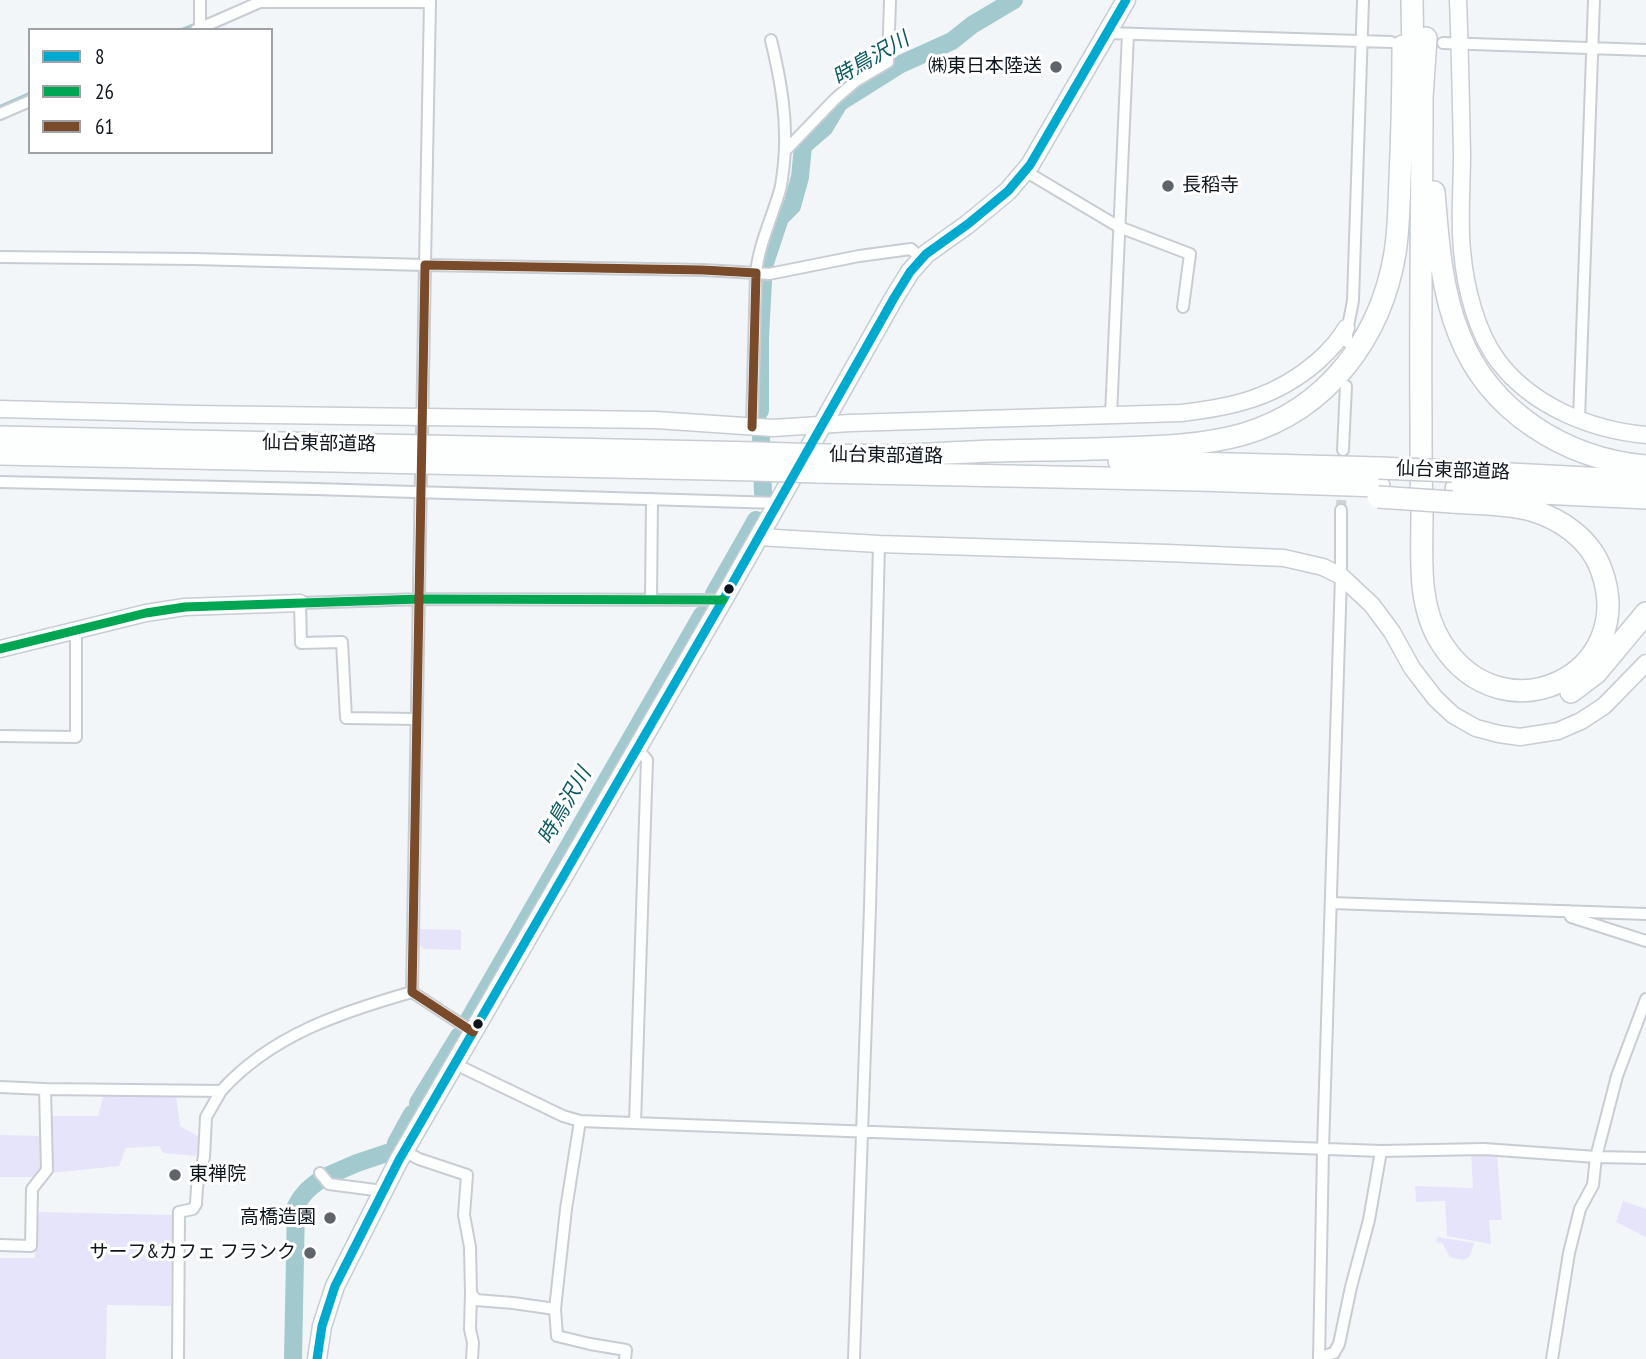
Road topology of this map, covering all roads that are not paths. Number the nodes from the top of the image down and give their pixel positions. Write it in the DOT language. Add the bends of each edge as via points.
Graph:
graph roads {
  1 [pos="200,0"];
  2 [pos="890,0"];
  3 [pos="1126,0"];
  4 [pos="1363,0"];
  5 [pos="1404,0"];
  6 [pos="1412,0"];
  7 [pos="1425,0"];
  8 [pos="1458,0"];
  9 [pos="1594,0"];
  10 [pos="260,1"];
  11 [pos="340,1"];
  12 [pos="430,1"];
  13 [pos="198,28"];
  14 [pos="200,28"];
  15 [pos="1107,33"];
  16 [pos="1128,34"];
  17 [pos="771,40"];
  18 [pos="1362,41"];
  19 [pos="1434,41"];
  20 [pos="1391,42"];
  21 [pos="1460,44"];
  22 [pos="1592,48"];
  23 [pos="1646,50"];
  24 [pos="28,102"];
  25 [pos="0,114"];
  26 [pos="785,151"];
  27 [pos="1025,171"];
  28 [pos="1119,227"];
  29 [pos="0,257"];
  30 [pos="922,259"];
  31 [pos="425,265"];
  32 [pos="756,273"];
  33 [pos="1183,307"];
  34 [pos="1346,335"];
  35 [pos="1346,386"];
  36 [pos="0,410"];
  37 [pos="1111,415"];
  38 [pos="422,417"];
  39 [pos="1579,419"];
  40 [pos="821,425"];
  41 [pos="752,427"];
  42 [pos="422,435"];
  43 [pos="1646,435"];
  44 [pos="0,437"];
  45 [pos="1343,450"];
  46 [pos="0,454"];
  47 [pos="895,456"];
  48 [pos="757,461"];
  49 [pos="821,463"];
  50 [pos="1646,466"];
  51 [pos="421,474"];
  52 [pos="1646,481"];
  53 [pos="0,482"];
  54 [pos="1379,484"];
  55 [pos="1452,487"];
  56 [pos="421,492"];
  57 [pos="1646,498"];
  58 [pos="652,499"];
  59 [pos="778,503"];
  60 [pos="1341,510"];
  61 [pos="758,537"];
  62 [pos="879,544"];
  63 [pos="1341,576"];
  64 [pos="420,599"];
  65 [pos="651,600"];
  66 [pos="723,600"];
  67 [pos="300,603"];
  68 [pos="1646,612"];
  69 [pos="76,630"];
  70 [pos="0,649"];
  71 [pos="1646,663"];
  72 [pos="418,719"];
  73 [pos="0,736"];
  74 [pos="637,748"];
  75 [pos="1331,903"];
  76 [pos="1568,911"];
  77 [pos="1646,914"];
  78 [pos="1646,941"];
  79 [pos="412,992"];
  80 [pos="1646,999"];
  81 [pos="473,1032"];
  82 [pos="454,1064"];
  83 [pos="0,1087"];
  84 [pos="45,1089"];
  85 [pos="221,1091"];
  86 [pos="580,1121"];
  87 [pos="635,1123"];
  88 [pos="863,1132"];
  89 [pos="1323,1149"];
  90 [pos="404,1151"];
  91 [pos="1381,1151"];
  92 [pos="1596,1157"];
  93 [pos="1646,1158"];
  94 [pos="320,1173"];
  95 [pos="383,1191"];
  96 [pos="0,1245"];
  97 [pos="471,1293"];
  98 [pos="555,1309"];
  99 [pos="178,1359"];
  100 [pos="317,1359"];
  101 [pos="472,1359"];
  102 [pos="625,1359"];
  103 [pos="854,1359"];
  104 [pos="1321,1359"];
  105 [pos="1552,1359"];
  1 -- 13 [label="street"];
  2 -- 26 [label="street" via="888,62 835,99"];
  3 -- 15 [label="main road"];
  4 -- 18 [label="street"];
  5 -- 47 [label="highway" via="1394,254 1379,312 1327,386 1264,427 1221,439 1156,446"];
  6 -- 68 [label="highway" via="1409,556 1414,605 1427,649 1463,688 1495,702 1529,705 1578,688"];
  7 -- 19 [label="highway"];
  8 -- 21 [label="street"];
  9 -- 22 [label="street"];
  10 -- 11 [label="street"];
  10 -- 14 [label="street"];
  11 -- 12 [label="street"];
  12 -- 31 [label="street"];
  15 -- 16 [label="street"];
  15 -- 27 [label="main road"];
  16 -- 18 [label="street"];
  16 -- 28 [label="street"];
  17 -- 26 [label="street" via="786,124"];
  18 -- 20 [label="street"];
  18 -- 34 [label="street" via="1353,300"];
  19 -- 21 [label="street"];
  19 -- 50 [label="highway" via="1438,248 1452,314 1467,352 1492,391 1543,433 1605,460"];
  19 -- 55 [label="highway" via="1422,98 1422,575 1429,616 1451,658 1486,684 1529,691 1569,676 1591,656 1609,614 1607,586 1596,556 1574,533 1532,510"];
  21 -- 22 [label="street"];
  21 -- 39 [label="street" via="1462,250 1472,305 1497,360 1535,396"];
  22 -- 23 [label="street"];
  22 -- 39 [label="street"];
  24 -- 25 [label="street"];
  26 -- 32 [label="street" via="781,188"];
  27 -- 28 [label="street"];
  27 -- 30 [label="main road" via="1008,191"];
  28 -- 33 [label="street" via="1190,254"];
  28 -- 37 [label="street"];
  29 -- 31 [label="street"];
  30 -- 32 [label="street" via="911,249"];
  30 -- 40 [label="main road" via="894,298"];
  31 -- 32 [label="street"];
  31 -- 38 [label="street"];
  32 -- 41 [label="street"];
  34 -- 37 [label="street" via="1305,372 1251,400 1181,413"];
  35 -- 45 [label="street"];
  36 -- 38 [label="street"];
  37 -- 40 [label="street"];
  38 -- 41 [label="street" via="656,420"];
  38 -- 42 [label="street"];
  39 -- 43 [label="street"];
  40 -- 41 [label="street"];
  40 -- 59 [label="main road"];
  44 -- 48 [label="highway, 仙台東部道路"];
  46 -- 48 [label="highway, 仙台東部道路"];
  47 -- 49 [label="highway, 仙台東部道路"];
  47 -- 54 [label="highway, 仙台東部道路" via="1267,464"];
  48 -- 49 [label="highway, 仙台東部道路, bridge"];
  49 -- 54 [label="highway, 仙台東部道路"];
  51 -- 56 [label="street"];
  52 -- 55 [label="highway, 仙台東部道路"];
  53 -- 56 [label="street"];
  54 -- 55 [label="highway, 仙台東部道路"];
  55 -- 57 [label="highway, 仙台東部道路"];
  56 -- 58 [label="street"];
  56 -- 64 [label="street"];
  58 -- 59 [label="street"];
  58 -- 65 [label="street"];
  59 -- 61 [label="main road"];
  60 -- 63 [label="street"];
  61 -- 62 [label="street"];
  61 -- 66 [label="main road"];
  62 -- 63 [label="street" via="1284,558"];
  62 -- 88 [label="street"];
  63 -- 71 [label="street" via="1372,605 1435,698 1476,728 1520,737 1558,731 1604,706"];
  63 -- 75 [label="street"];
  64 -- 65 [label="street"];
  64 -- 67 [label="street"];
  64 -- 72 [label="street"];
  65 -- 66 [label="street"];
  66 -- 74 [label="main road"];
  67 -- 69 [label="street" via="185,607"];
  67 -- 72 [label="street" via="301,643 342,642 346,718"];
  69 -- 70 [label="street"];
  69 -- 73 [label="street" via="76,737"];
  72 -- 79 [label="street"];
  74 -- 81 [label="main road"];
  74 -- 87 [label="street" via="647,760"];
  75 -- 76 [label="street"];
  75 -- 89 [label="street"];
  76 -- 77 [label="street"];
  76 -- 78 [label="street" via="1571,917"];
  79 -- 81 [label="street"];
  79 -- 85 [label="street" via="355,1008 298,1032 263,1053"];
  80 -- 92 [label="street" via="1617,1076"];
  81 -- 82 [label="main road"];
  82 -- 86 [label="street"];
  82 -- 90 [label="main road"];
  83 -- 84 [label="street"];
  84 -- 85 [label="street"];
  84 -- 96 [label="street" via="47,1170 32,1189 31,1246"];
  85 -- 99 [label="street" via="206,1117 196,1204 179,1212"];
  86 -- 87 [label="street"];
  86 -- 98 [label="street"];
  87 -- 88 [label="street"];
  88 -- 89 [label="street"];
  88 -- 103 [label="street"];
  89 -- 91 [label="street"];
  89 -- 104 [label="street"];
  90 -- 95 [label="main road"];
  90 -- 97 [label="street" via="467,1175 464,1215"];
  91 -- 92 [label="street" via="1484,1149"];
  91 -- 104 [label="street" via="1339,1345"];
  92 -- 93 [label="street"];
  92 -- 105 [label="street" via="1593,1185 1580,1209 1569,1253"];
  94 -- 95 [label="street" via="329,1184"];
  95 -- 100 [label="main road" via="334,1286"];
  97 -- 98 [label="street" via="476,1300"];
  97 -- 101 [label="street"];
  98 -- 102 [label="street" via="557,1336 626,1350"];
}
